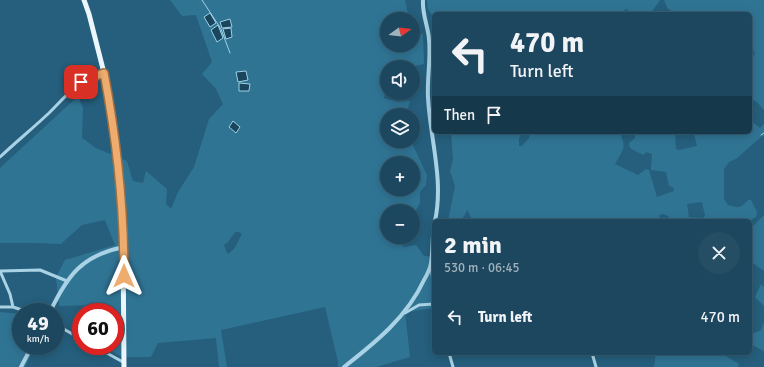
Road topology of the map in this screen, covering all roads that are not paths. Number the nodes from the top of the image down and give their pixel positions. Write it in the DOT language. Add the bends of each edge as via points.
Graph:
graph roads {
  1 [pos="84,0"];
  2 [pos="423,0"];
  3 [pos="104,73"];
  4 [pos="0,157"];
  5 [pos="435,219"];
  6 [pos="124,247"];
  7 [pos="432,251"];
  8 [pos="431,264"];
  9 [pos="0,271"];
  10 [pos="432,273"];
  11 [pos="67,281"];
  12 [pos="12,303"];
  13 [pos="54,303"];
  14 [pos="432,304"];
  15 [pos="0,307"];
  16 [pos="12,307"];
  17 [pos="405,313"];
  18 [pos="27,355"];
  19 [pos="109,355"];
  20 [pos="450,355"];
  21 [pos="593,355"];
  22 [pos="124,364"];
  23 [pos="21,367"];
  24 [pos="344,367"];
  25 [pos="453,367"];
  26 [pos="596,367"];
  1 -- 3 [label="main road"];
  2 -- 5 [label="street" via="422,8 430,46 427,80 429,119 438,180"];
  3 -- 4 [label="street" via="81,82"];
  3 -- 6 [label="main road" via="116,145"];
  6 -- 11 [label="street" via="89,259"];
  6 -- 22 [label="main road"];
  7 -- 8 [label="street"];
  8 -- 10 [label="street"];
  8 -- 17 [label="street" via="420,290"];
  9 -- 11 [label="street" via="40,270"];
  9 -- 12 [label="street"];
  11 -- 13 [label="street"];
  14 -- 17 [label="street" via="419,305"];
  15 -- 16 [label="street"];
  17 -- 24 [label="street"];
  18 -- 23 [label="street"];
  19 -- 22 [label="street"];
  20 -- 25 [label="street"];
  21 -- 26 [label="street"];
}
